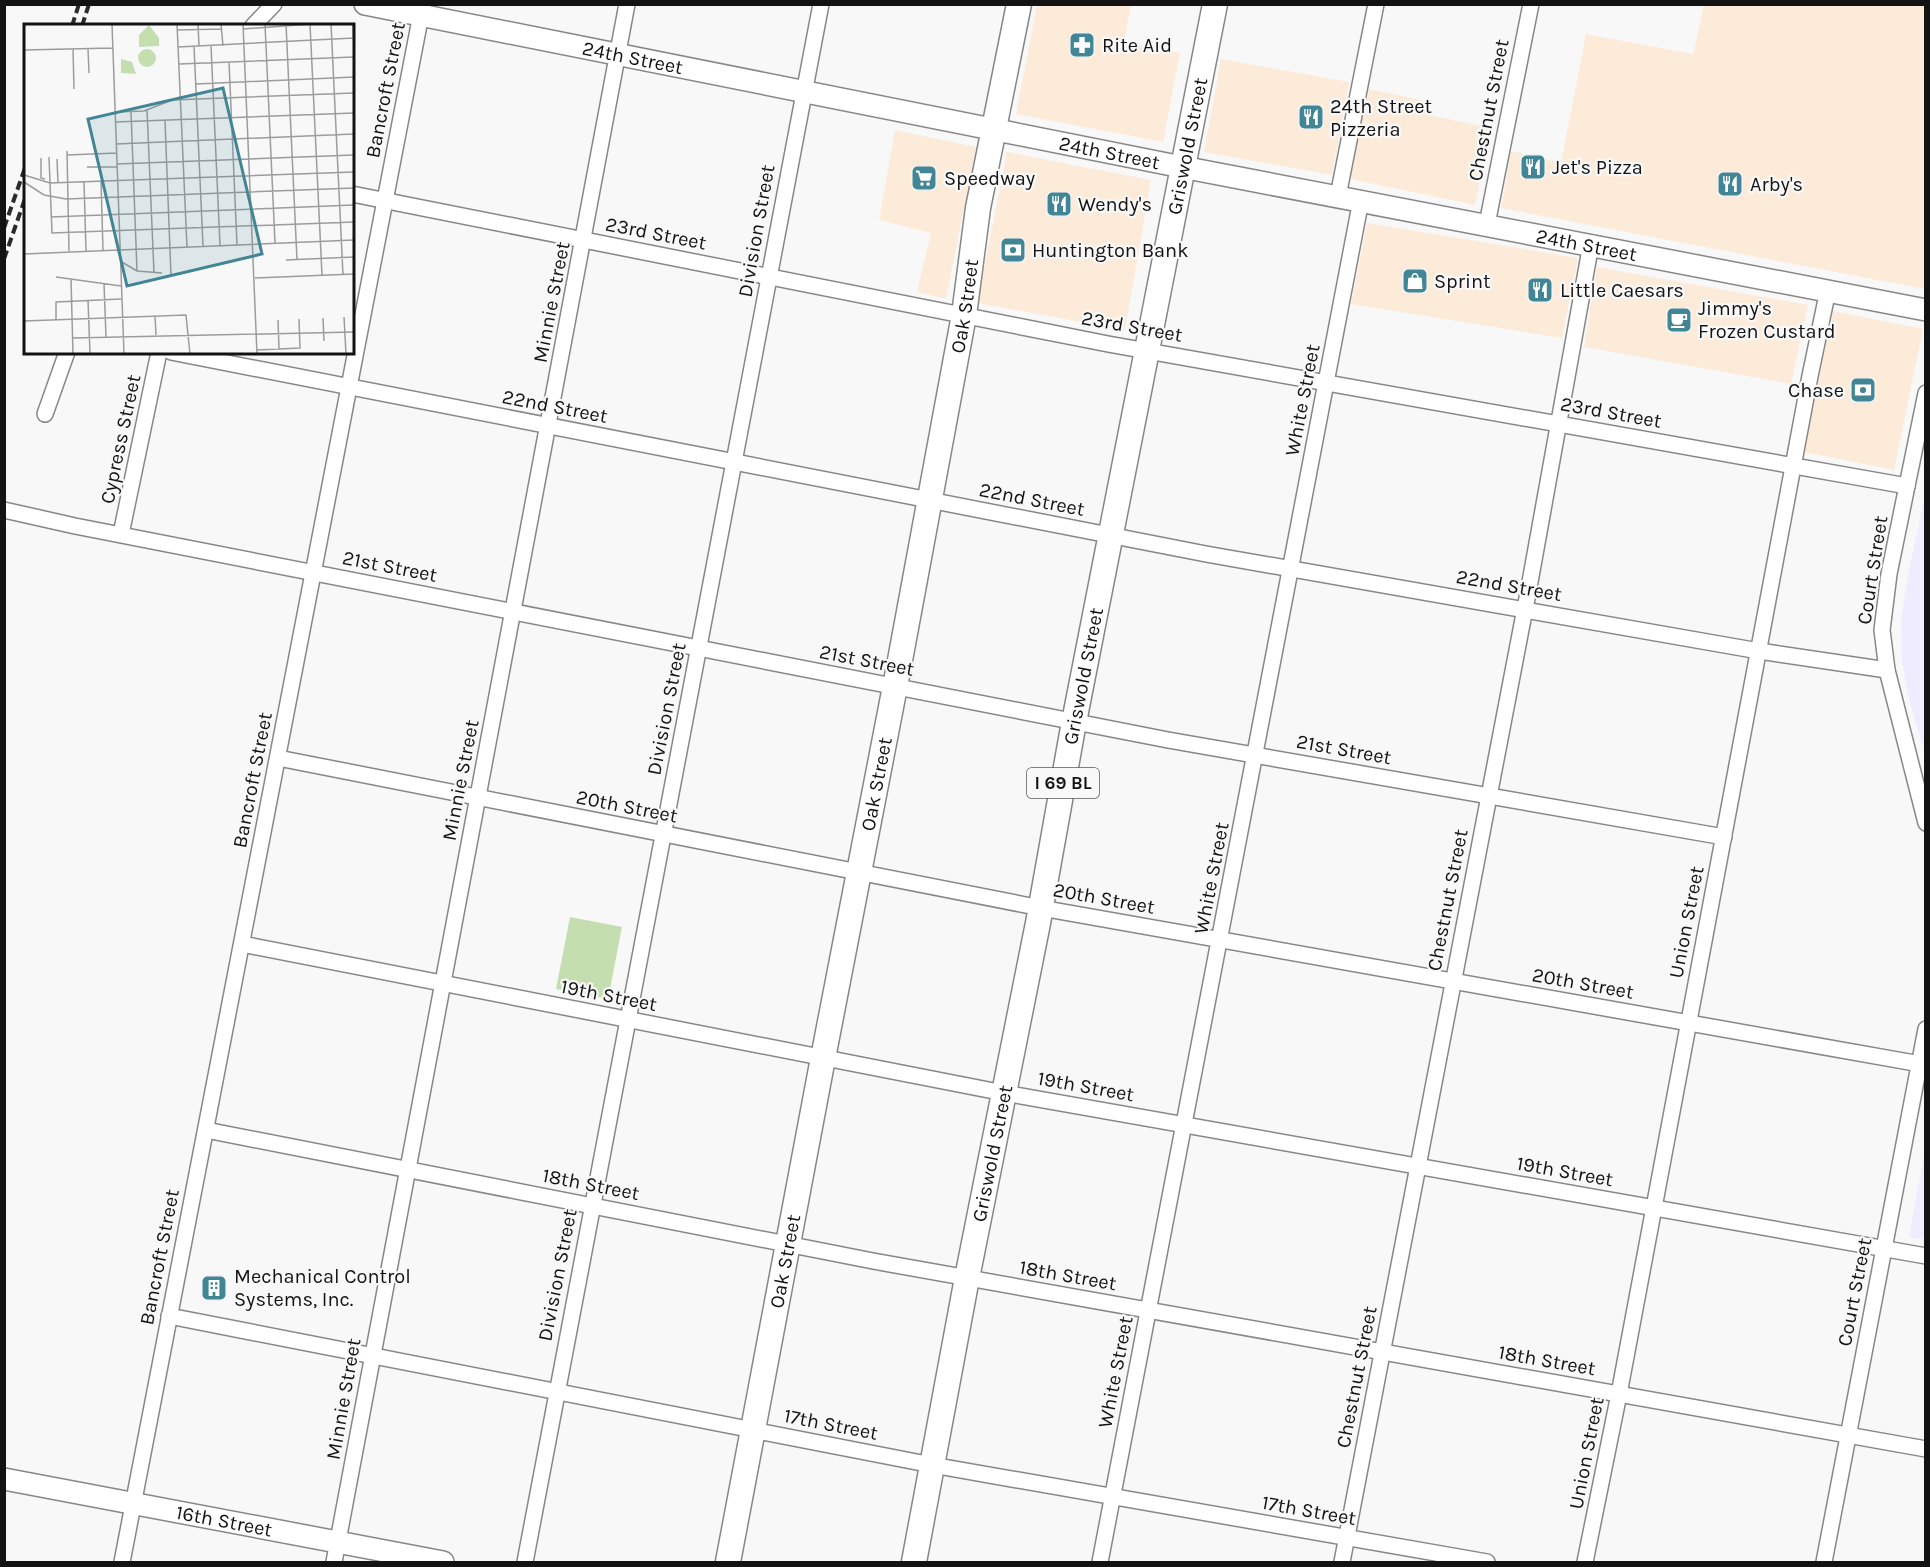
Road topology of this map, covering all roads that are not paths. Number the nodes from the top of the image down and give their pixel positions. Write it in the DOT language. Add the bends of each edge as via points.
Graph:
graph roads {
  1 [pos="274,4"];
  2 [pos="365,4"];
  3 [pos="627,4"];
  4 [pos="821,4"];
  5 [pos="1019,4"];
  6 [pos="1215,4"];
  7 [pos="1376,4"];
  8 [pos="1531,4"];
  9 [pos="422,10"];
  10 [pos="255,24"];
  11 [pos="618,54"];
  12 [pos="803,91"];
  13 [pos="995,129"];
  14 [pos="1182,167"];
  15 [pos="354,195"];
  16 [pos="1338,196"];
  17 [pos="1361,200"];
  18 [pos="385,201"];
  19 [pos="1487,224"];
  20 [pos="584,240"];
  21 [pos="1591,244"];
  22 [pos="769,276"];
  23 [pos="1828,290"];
  24 [pos="1926,310"];
  25 [pos="964,315"];
  26 [pos="1148,351"];
  27 [pos="66,354"];
  28 [pos="159,354"];
  29 [pos="181,354"];
  30 [pos="1327,382"];
  31 [pos="349,387"];
  32 [pos="1926,393"];
  33 [pos="45,414"];
  34 [pos="1559,424"];
  35 [pos="548,426"];
  36 [pos="734,462"];
  37 [pos="1795,466"];
  38 [pos="1907,486"];
  39 [pos="930,500"];
  40 [pos="4,510"];
  41 [pos="121,534"];
  42 [pos="1112,536"];
  43 [pos="1291,568"];
  44 [pos="313,572"];
  45 [pos="1524,610"];
  46 [pos="513,612"];
  47 [pos="698,647"];
  48 [pos="1759,651"];
  49 [pos="1887,670"];
  50 [pos="895,687"];
  51 [pos="1074,722"];
  52 [pos="1255,755"];
  53 [pos="278,758"];
  54 [pos="1488,795"];
  55 [pos="479,798"];
  56 [pos="1926,823"];
  57 [pos="663,834"];
  58 [pos="1724,837"];
  59 [pos="859,873"];
  60 [pos="1041,908"];
  61 [pos="1220,940"];
  62 [pos="242,944"];
  63 [pos="1453,981"];
  64 [pos="444,983"];
  65 [pos="627,1020"];
  66 [pos="1688,1023"];
  67 [pos="1926,1029"];
  68 [pos="823,1058"];
  69 [pos="1922,1065"];
  70 [pos="1004,1093"];
  71 [pos="1183,1124"];
  72 [pos="206,1130"];
  73 [pos="1417,1167"];
  74 [pos="408,1170"];
  75 [pos="592,1205"];
  76 [pos="1653,1208"];
  77 [pos="789,1244"];
  78 [pos="1884,1249"];
  79 [pos="1926,1256"];
  80 [pos="967,1278"];
  81 [pos="1148,1311"];
  82 [pos="169,1316"];
  83 [pos="1382,1352"];
  84 [pos="374,1356"];
  85 [pos="557,1392"];
  86 [pos="1619,1394"];
  87 [pos="752,1430"];
  88 [pos="1848,1435"];
  89 [pos="1926,1449"];
  90 [pos="932,1465"];
  91 [pos="4,1479"];
  92 [pos="1113,1496"];
  93 [pos="133,1503"];
  94 [pos="1347,1538"];
  95 [pos="336,1552"];
  96 [pos="122,1563"];
  97 [pos="443,1563"];
  98 [pos="525,1563"];
  99 [pos="728,1563"];
  100 [pos="914,1563"];
  101 [pos="1100,1563"];
  102 [pos="1342,1563"];
  103 [pos="1487,1563"];
  104 [pos="1585,1563"];
  105 [pos="1824,1563"];
  1 -- 10 [label="street"];
  2 -- 9 [label="street, 24th Street"];
  3 -- 11 [label="street, Minnie Street"];
  4 -- 12 [label="street, Division Street"];
  5 -- 13 [label="main road, Oak Street"];
  6 -- 14 [label="main road, Griswold Street / I 69 BL"];
  7 -- 16 [label="street"];
  8 -- 19 [label="street, Chestnut Street"];
  9 -- 11 [label="street, 24th Street"];
  9 -- 18 [label="street, Bancroft Street"];
  11 -- 12 [label="street, 24th Street"];
  11 -- 20 [label="street, Minnie Street"];
  12 -- 13 [label="street, 24th Street"];
  12 -- 22 [label="street, Division Street"];
  13 -- 14 [label="street, 24th Street"];
  13 -- 25 [label="main road, Oak Street" via="978,207"];
  14 -- 16 [label="street, 24th Street"];
  14 -- 26 [label="main road, Griswold Street / I 69 BL"];
  15 -- 18 [label="street, 23rd Street"];
  16 -- 17 [label="street, 24th Street"];
  17 -- 19 [label="street, 24th Street"];
  17 -- 30 [label="street, White Street"];
  18 -- 20 [label="street, 23rd Street"];
  18 -- 31 [label="street, Bancroft Street"];
  19 -- 21 [label="street, 24th Street"];
  20 -- 22 [label="street, 23rd Street"];
  20 -- 35 [label="street, Minnie Street"];
  21 -- 23 [label="street, 24th Street"];
  21 -- 34 [label="street, Chestnut Street"];
  22 -- 25 [label="street, 23rd Street"];
  22 -- 36 [label="street, Division Street"];
  23 -- 24 [label="street, 24th Street"];
  23 -- 37 [label="street, Union Street"];
  25 -- 26 [label="street, 23rd Street"];
  25 -- 39 [label="main road, Oak Street"];
  26 -- 30 [label="street, 23rd Street"];
  26 -- 42 [label="main road, Griswold Street / I 69 BL"];
  27 -- 33 [label="street"];
  28 -- 41 [label="street, Cypress Street"];
  29 -- 31 [label="street, 22nd Street"];
  30 -- 34 [label="street, 23rd Street"];
  30 -- 43 [label="street, White Street"];
  31 -- 35 [label="street, 22nd Street"];
  31 -- 44 [label="street, Bancroft Street"];
  32 -- 38 [label="street, Court Street"];
  34 -- 37 [label="street, 23rd Street"];
  34 -- 45 [label="street, Chestnut Street"];
  35 -- 36 [label="street, 22nd Street"];
  35 -- 46 [label="street, Minnie Street"];
  36 -- 39 [label="street, 22nd Street"];
  36 -- 47 [label="street, Division Street"];
  37 -- 38 [label="street, 23rd Street"];
  37 -- 48 [label="street, Union Street"];
  38 -- 49 [label="street, Court Street" via="1884,602 1882,630"];
  39 -- 42 [label="street, 22nd Street"];
  39 -- 50 [label="main road, Oak Street"];
  40 -- 41 [label="street, 21st Street"];
  41 -- 44 [label="street, 21st Street"];
  42 -- 43 [label="street, 22nd Street"];
  42 -- 51 [label="main road, Griswold Street / I 69 BL"];
  43 -- 45 [label="street, 22nd Street"];
  43 -- 52 [label="street, White Street"];
  44 -- 46 [label="street, 21st Street"];
  44 -- 53 [label="street, Bancroft Street"];
  45 -- 48 [label="street, 22nd Street"];
  45 -- 54 [label="street, Chestnut Street"];
  46 -- 47 [label="street, 21st Street"];
  46 -- 55 [label="street, Minnie Street"];
  47 -- 50 [label="street, 21st Street"];
  47 -- 57 [label="street, Division Street"];
  48 -- 49 [label="street, 22nd Street"];
  48 -- 58 [label="street, Union Street"];
  49 -- 56 [label="street, Court Street"];
  50 -- 51 [label="street, 21st Street"];
  50 -- 59 [label="main road, Oak Street"];
  51 -- 52 [label="street, 21st Street"];
  51 -- 60 [label="main road, Griswold Street / I 69 BL"];
  52 -- 54 [label="street, 21st Street"];
  52 -- 61 [label="street, White Street"];
  53 -- 55 [label="street, 20th Street"];
  53 -- 62 [label="street, Bancroft Street"];
  54 -- 58 [label="street, 21st Street"];
  54 -- 63 [label="street, Chestnut Street"];
  55 -- 57 [label="street, 20th Street"];
  55 -- 64 [label="street, Minnie Street"];
  57 -- 59 [label="street, 20th Street"];
  57 -- 65 [label="street, Division Street"];
  58 -- 66 [label="street, Union Street"];
  59 -- 60 [label="street, 20th Street"];
  59 -- 68 [label="main road, Oak Street"];
  60 -- 61 [label="street, 20th Street"];
  60 -- 70 [label="main road, Griswold Street / I 69 BL"];
  61 -- 63 [label="street, 20th Street"];
  61 -- 71 [label="street, White Street"];
  62 -- 64 [label="street, 19th Street"];
  62 -- 72 [label="street, Bancroft Street"];
  63 -- 66 [label="street, 20th Street"];
  63 -- 73 [label="street, Chestnut Street"];
  64 -- 65 [label="street, 19th Street"];
  64 -- 74 [label="street, Minnie Street"];
  65 -- 68 [label="street, 19th Street"];
  65 -- 75 [label="street, Division Street"];
  66 -- 69 [label="street, 20th Street"];
  66 -- 76 [label="street, Union Street"];
  67 -- 69 [label="street, Court Street"];
  68 -- 70 [label="street, 19th Street"];
  68 -- 77 [label="main road, Oak Street"];
  69 -- 78 [label="street, Court Street"];
  70 -- 71 [label="street, 19th Street"];
  70 -- 80 [label="main road, Griswold Street / I 69 BL"];
  71 -- 73 [label="street, 19th Street"];
  71 -- 81 [label="street, White Street"];
  72 -- 74 [label="street, 18th Street"];
  72 -- 82 [label="street, Bancroft Street"];
  73 -- 76 [label="street, 19th Street"];
  73 -- 83 [label="street, Chestnut Street"];
  74 -- 75 [label="street, 18th Street"];
  74 -- 84 [label="street, Minnie Street"];
  75 -- 77 [label="street, 18th Street"];
  75 -- 85 [label="street, Division Street"];
  76 -- 78 [label="street, 19th Street"];
  76 -- 86 [label="street, Union Street"];
  77 -- 80 [label="street, 18th Street"];
  77 -- 87 [label="main road, Oak Street"];
  78 -- 79 [label="street, 19th Street"];
  78 -- 88 [label="street, Court Street"];
  80 -- 81 [label="street, 18th Street"];
  80 -- 90 [label="main road, Griswold Street / I 69 BL"];
  81 -- 83 [label="street, 18th Street"];
  81 -- 92 [label="street, White Street"];
  82 -- 84 [label="street, 17th Street"];
  82 -- 93 [label="street, Bancroft Street"];
  83 -- 86 [label="street, 18th Street"];
  83 -- 94 [label="street, Chestnut Street"];
  84 -- 85 [label="street, 17th Street"];
  84 -- 95 [label="street, Minnie Street"];
  85 -- 87 [label="street, 17th Street"];
  85 -- 98 [label="street, Division Street"];
  86 -- 88 [label="street, 18th Street"];
  86 -- 104 [label="street, Union Street"];
  87 -- 90 [label="street, 17th Street"];
  87 -- 99 [label="main road, Oak Street"];
  88 -- 89 [label="street, 18th Street"];
  88 -- 105 [label="street, Court Street"];
  90 -- 92 [label="street, 17th Street"];
  90 -- 100 [label="main road, Griswold Street / I 69 BL"];
  91 -- 93 [label="street, 16th Street"];
  92 -- 94 [label="street, 17th Street"];
  92 -- 101 [label="street, White Street"];
  93 -- 95 [label="street, 16th Street"];
  93 -- 96 [label="street, Bancroft Street"];
  94 -- 102 [label="street, Chestnut Street"];
  94 -- 103 [label="street, 17th Street"];
  95 -- 97 [label="street, 16th Street"];
}
